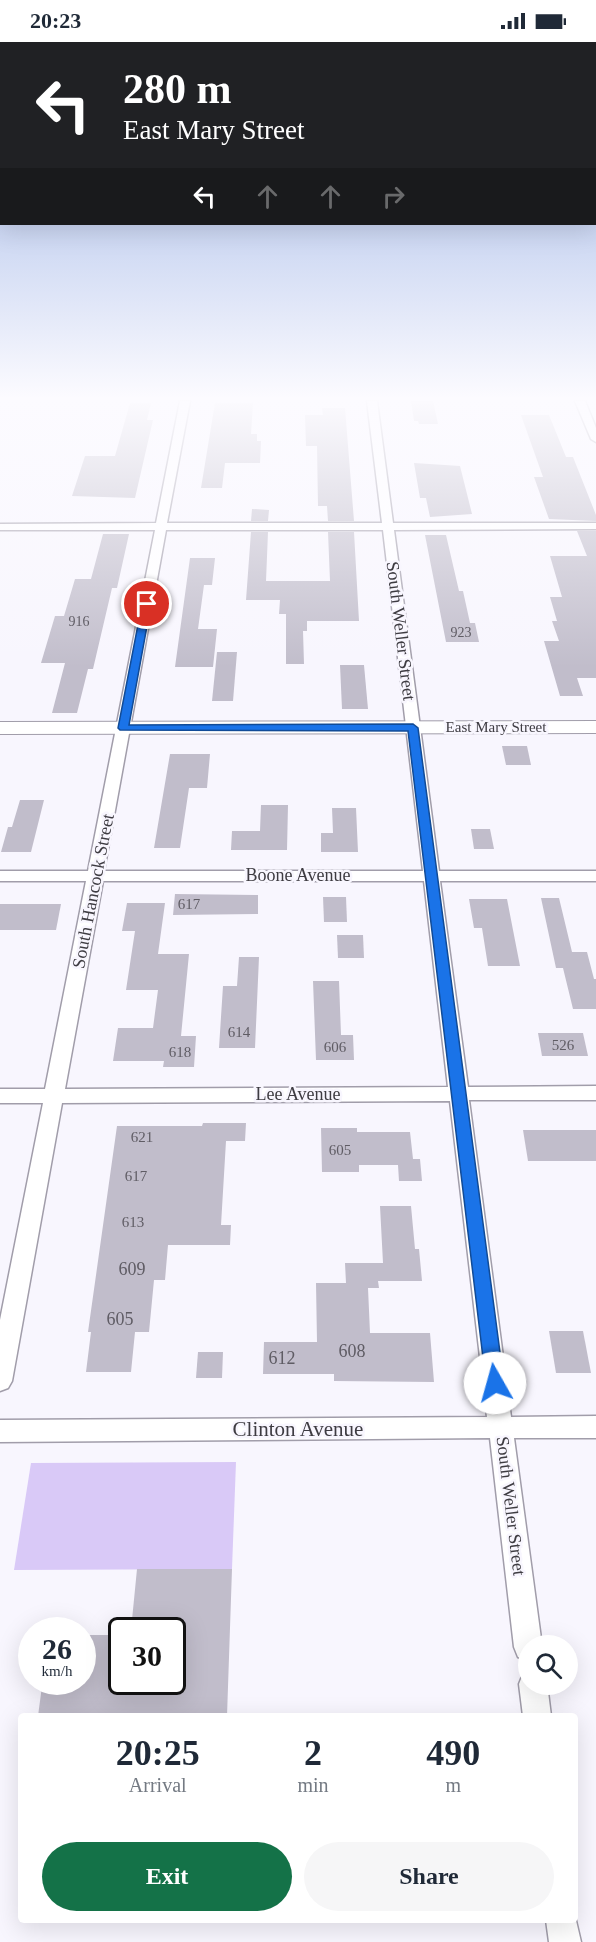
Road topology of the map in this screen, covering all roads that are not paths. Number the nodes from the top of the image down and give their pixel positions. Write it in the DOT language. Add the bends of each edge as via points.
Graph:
graph roads {
  1 [pos="168,490"];
  2 [pos="383,490"];
  3 [pos="596,526"];
  4 [pos="0,527"];
  5 [pos="161,527"];
  6 [pos="388,527"];
  7 [pos="596,727"];
  8 [pos="0,728"];
  9 [pos="123,728"];
  10 [pos="413,728"];
  11 [pos="0,876"];
  12 [pos="96,876"];
  13 [pos="431,876"];
  14 [pos="596,876"];
  15 [pos="596,1093"];
  16 [pos="459,1094"];
  17 [pos="0,1096"];
  18 [pos="54,1096"];
  19 [pos="0,1381"];
  20 [pos="596,1427"];
  21 [pos="501,1428"];
  22 [pos="0,1431"];
  23 [pos="527,1635"];
  24 [pos="534,1695"];
  25 [pos="537,1713"];
  26 [pos="562,1923"];
  27 [pos="565,1942"];
  1 -- 5 [label="street, South Hancock Street"];
  2 -- 6 [label="street, South Weller Street"];
  3 -- 6 [label="street"];
  4 -- 5 [label="street"];
  5 -- 6 [label="street"];
  5 -- 9 [label="street, South Hancock Street"];
  6 -- 10 [label="street, South Weller Street"];
  7 -- 10 [label="main road, East Mary Street"];
  8 -- 9 [label="main road, East Mary Street"];
  9 -- 10 [label="main road, East Mary Street"];
  9 -- 12 [label="street, South Hancock Street"];
  10 -- 13 [label="street, South Weller Street"];
  11 -- 12 [label="street, Boone Avenue"];
  12 -- 13 [label="street, Boone Avenue"];
  12 -- 18 [label="street, South Hancock Street"];
  13 -- 14 [label="street, Boone Avenue"];
  13 -- 16 [label="street, South Weller Street"];
  15 -- 16 [label="street, Lee Avenue"];
  16 -- 18 [label="street, Lee Avenue"];
  16 -- 21 [label="street, South Weller Street"];
  17 -- 18 [label="street, Lee Avenue"];
  18 -- 19 [label="street, South Hancock Street"];
  20 -- 21 [label="street, Clinton Avenue"];
  21 -- 22 [label="street, Clinton Avenue"];
  21 -- 23 [label="street, South Weller Street"];
  24 -- 25 [label="street"];
  26 -- 27 [label="street"];
}
